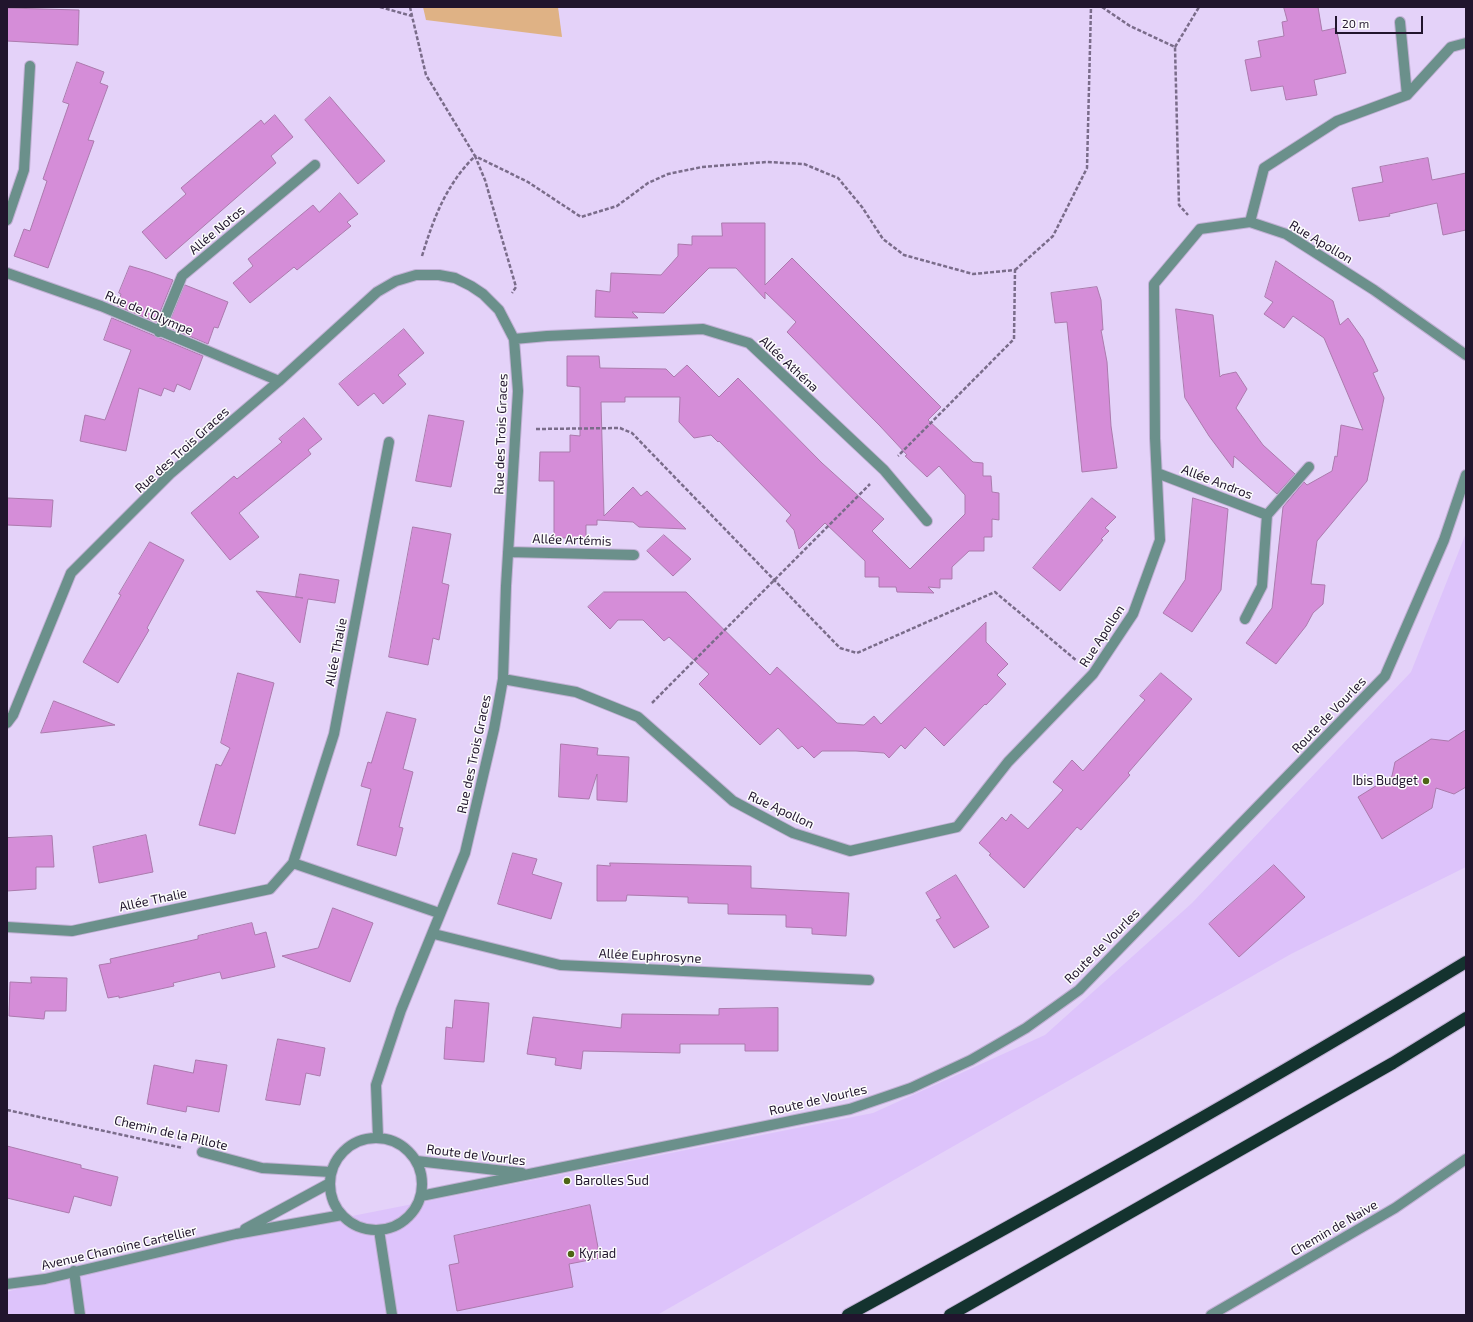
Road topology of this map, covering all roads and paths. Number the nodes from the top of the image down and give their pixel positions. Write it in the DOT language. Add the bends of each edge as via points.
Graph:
graph roads {
  1 [pos="380,7"];
  2 [pos="410,7"];
  3 [pos="1091,7"];
  4 [pos="1102,7"];
  5 [pos="1199,7"];
  6 [pos="412,16"];
  7 [pos="1400,22"];
  8 [pos="1466,43"];
  9 [pos="1175,47"];
  10 [pos="30,66"];
  11 [pos="1407,95"];
  12 [pos="475,156"];
  13 [pos="315,165"];
  14 [pos="7,220"];
  15 [pos="1250,222"];
  16 [pos="1200,229"];
  17 [pos="1015,270"];
  18 [pos="7,274"];
  19 [pos="416,275"];
  20 [pos="499,310"];
  21 [pos="159,332"];
  22 [pos="514,339"];
  23 [pos="1466,355"];
  24 [pos="279,381"];
  25 [pos="515,429"];
  26 [pos="389,442"];
  27 [pos="1309,466"];
  28 [pos="884,470"];
  29 [pos="1157,473"];
  30 [pos="1466,475"];
  31 [pos="1267,515"];
  32 [pos="927,520"];
  33 [pos="508,552"];
  34 [pos="634,555"];
  35 [pos="773,581"];
  36 [pos="1245,619"];
  37 [pos="1093,674"];
  38 [pos="503,679"];
  39 [pos="638,717"];
  40 [pos="7,723"];
  41 [pos="293,863"];
  42 [pos="439,913"];
  43 [pos="7,927"];
  44 [pos="434,934"];
  45 [pos="1466,962"];
  46 [pos="869,980"];
  47 [pos="1466,1018"];
  48 [pos="7,1110"];
  49 [pos="378,1137"];
  50 [pos="202,1152"];
  51 [pos="1466,1159"];
  52 [pos="416,1161"];
  53 [pos="532,1174"];
  54 [pos="331,1178"];
  55 [pos="421,1196"];
  56 [pos="342,1215"];
  57 [pos="379,1230"];
  58 [pos="236,1234"];
  59 [pos="74,1271"];
  60 [pos="7,1284"];
  61 [pos="80,1315"];
  62 [pos="392,1315"];
  63 [pos="848,1315"];
  64 [pos="950,1315"];
  65 [pos="1212,1315"];
  1 -- 6 [label="path"];
  2 -- 6 [label="path"];
  3 -- 17 [label="path" via="1087,168 1053,236"];
  4 -- 9 [label="path" via="1130,26"];
  5 -- 9 [label="path"];
  6 -- 12 [label="path" via="426,75"];
  7 -- 11 [label="street"];
  8 -- 11 [label="street" via="1451,47"];
  9 -- 16 [label="path" via="1179,205"];
  10 -- 14 [label="street" via="24,170"];
  11 -- 15 [label="street" via="1337,121 1264,168"];
  12 -- 17 [label="path" via="528,182 581,217 617,206 648,183 668,174 702,167 767,162 804,164 838,178 862,207 883,239 904,255 973,274"];
  12 -- 19 [label="path" via="459,172 442,201"];
  12 -- 20 [label="path" via="485,180 516,287"];
  13 -- 21 [label="street, Allée Notos" via="182,276"];
  15 -- 16 [label="street, Rue Apollon"];
  15 -- 23 [label="street, Rue Apollon" via="1286,234 1374,290"];
  16 -- 29 [label="street, Rue Apollon" via="1154,284"];
  17 -- 28 [label="path" via="1014,339"];
  18 -- 21 [label="street, Rue de l'Olympe" via="101,306"];
  19 -- 20 [label="street, Rue des Trois Graces" via="455,278 483,294"];
  19 -- 24 [label="street, Rue des Trois Graces" via="396,281 377,292"];
  20 -- 22 [label="street, Rue des Trois Graces"];
  21 -- 24 [label="street, Rue de l'Olympe"];
  22 -- 25 [label="street, Rue des Trois Graces" via="518,391"];
  22 -- 28 [label="street, Allée Athéna" via="703,329 749,344"];
  24 -- 40 [label="street, Rue des Trois Graces" via="170,474 71,573 13,715"];
  25 -- 33 [label="street, Rue des Trois Graces"];
  25 -- 35 [label="path" via="620,428 632,434"];
  26 -- 41 [label="street, Allée Thalie" via="334,734"];
  27 -- 31 [label="street"];
  28 -- 32 [label="street, Allée Athéna"];
  28 -- 35 [label="path"];
  29 -- 31 [label="street, Allée Andros"];
  29 -- 37 [label="street, Rue Apollon" via="1160,540 1133,614"];
  30 -- 53 [label="street, Route de Vourles" via="1444,540 1385,676 1079,990 1026,1028 971,1060 911,1088 850,1109"];
  31 -- 36 [label="street" via="1262,586"];
  33 -- 34 [label="street, Allée Artémis"];
  33 -- 38 [label="street, Rue des Trois Graces"];
  35 -- 37 [label="path" via="840,648 857,653 995,592"];
  35 -- 39 [label="path"];
  37 -- 39 [label="street, Rue Apollon" via="1008,762 957,827 850,851 793,833 733,801"];
  38 -- 39 [label="street, Rue Apollon" via="576,692"];
  38 -- 42 [label="street, Rue des Trois Graces" via="465,853"];
  41 -- 42 [label="street"];
  41 -- 43 [label="street, Allée Thalie" via="270,889 72,931"];
  42 -- 44 [label="street, Rue des Trois Graces"];
  44 -- 46 [label="street, Allée Euphrosyne" via="560,965"];
  44 -- 49 [label="street, Rue des Trois Graces" via="401,1010 376,1085"];
  45 -- 63 [label="highway" via="1347,1035 1088,1184"];
  47 -- 64 [label="highway" via="1393,1064"];
  48 -- 50 [label="path, Chemin de la Pillote"];
  49 -- 52 [label="street" via="393,1141 407,1149"];
  49 -- 54 [label="street" via="362,1140 348,1147 338,1158"];
  50 -- 54 [label="street, Chemin de la Pillote" via="262,1168"];
  51 -- 65 [label="street, Chemin de Naive" via="1395,1208"];
  52 -- 53 [label="street, Route de Vourles"];
  52 -- 55 [label="street" via="422,1178"];
  53 -- 55 [label="street, Route de Vourles"];
  54 -- 56 [label="street" via="331,1194 335,1206"];
  54 -- 58 [label="street, Avenue Chanoine Cartellier"];
  55 -- 57 [label="street" via="416,1210 406,1220 393,1227"];
  56 -- 57 [label="street" via="352,1224 365,1229"];
  56 -- 58 [label="street, Avenue Chanoine Cartellier"];
  57 -- 62 [label="street"];
  58 -- 59 [label="street, Avenue Chanoine Cartellier"];
  59 -- 60 [label="street, Avenue Chanoine Cartellier" via="45,1279"];
  59 -- 61 [label="street"];
}
